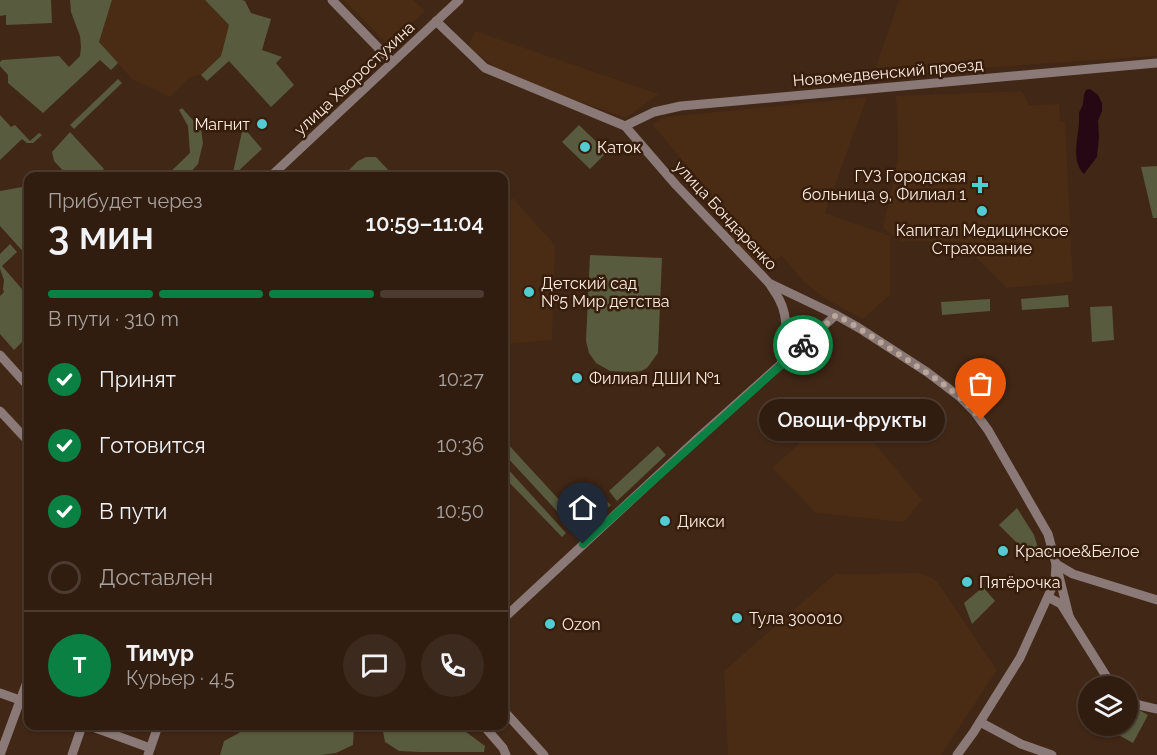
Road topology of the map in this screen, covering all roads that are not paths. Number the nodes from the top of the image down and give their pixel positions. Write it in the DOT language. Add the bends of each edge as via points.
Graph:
graph roads {
  1 [pos="332,0"];
  2 [pos="459,0"];
  3 [pos="436,21"];
  4 [pos="392,62"];
  5 [pos="1157,63"];
  6 [pos="625,126"];
  7 [pos="275,172"];
  8 [pos="769,283"];
  9 [pos="836,315"];
  10 [pos="0,355"];
  11 [pos="781,365"];
  12 [pos="24,382"];
  13 [pos="0,411"];
  14 [pos="24,437"];
  15 [pos="1056,564"];
  16 [pos="1048,597"];
  17 [pos="1157,600"];
  18 [pos="508,614"];
  19 [pos="1069,616"];
  20 [pos="1106,676"];
  21 [pos="0,693"];
  22 [pos="24,702"];
  23 [pos="24,704"];
  24 [pos="1138,704"];
  25 [pos="1157,709"];
  26 [pos="508,715"];
  27 [pos="980,722"];
  28 [pos="81,730"];
  29 [pos="99,730"];
  30 [pos="157,730"];
  31 [pos="487,730"];
  32 [pos="1021,744"];
  33 [pos="149,752"];
  34 [pos="0,755"];
  35 [pos="72,755"];
  36 [pos="506,755"];
  37 [pos="544,755"];
  38 [pos="957,755"];
  39 [pos="1028,755"];
  40 [pos="1052,755"];
  1 -- 4 [label="street"];
  2 -- 3 [label="street, улица Хворостухина"];
  3 -- 4 [label="street, улица Хворостухина"];
  3 -- 6 [label="street, улица Бондаренко" via="485,68"];
  4 -- 7 [label="street, улица Хворостухина"];
  5 -- 6 [label="street, Новомедвенский проезд" via="681,105"];
  6 -- 8 [label="street, улица Бондаренко"];
  8 -- 9 [label="street, улица Бондаренко"];
  8 -- 11 [label="street" via="780,300 785,320"];
  9 -- 11 [label="street"];
  9 -- 15 [label="street, улица Бондаренко" via="927,372 974,411 1048,534"];
  10 -- 12 [label="street"];
  11 -- 18 [label="street"];
  13 -- 14 [label="street"];
  15 -- 16 [label="street, улица Бондаренко" via="1055,581"];
  15 -- 17 [label="street" via="1073,574"];
  15 -- 19 [label="street"];
  16 -- 19 [label="street" via="1061,604"];
  16 -- 27 [label="street, улица Бондаренко" via="1020,658"];
  19 -- 20 [label="street"];
  21 -- 22 [label="street"];
  23 -- 34 [label="street"];
  24 -- 25 [label="street"];
  26 -- 37 [label="street"];
  27 -- 32 [label="street"];
  27 -- 38 [label="street, улица Бондаренко"];
  28 -- 35 [label="street"];
  29 -- 33 [label="street"];
  30 -- 33 [label="street"];
  31 -- 36 [label="street"];
  32 -- 39 [label="street"];
  32 -- 40 [label="street"];
}
